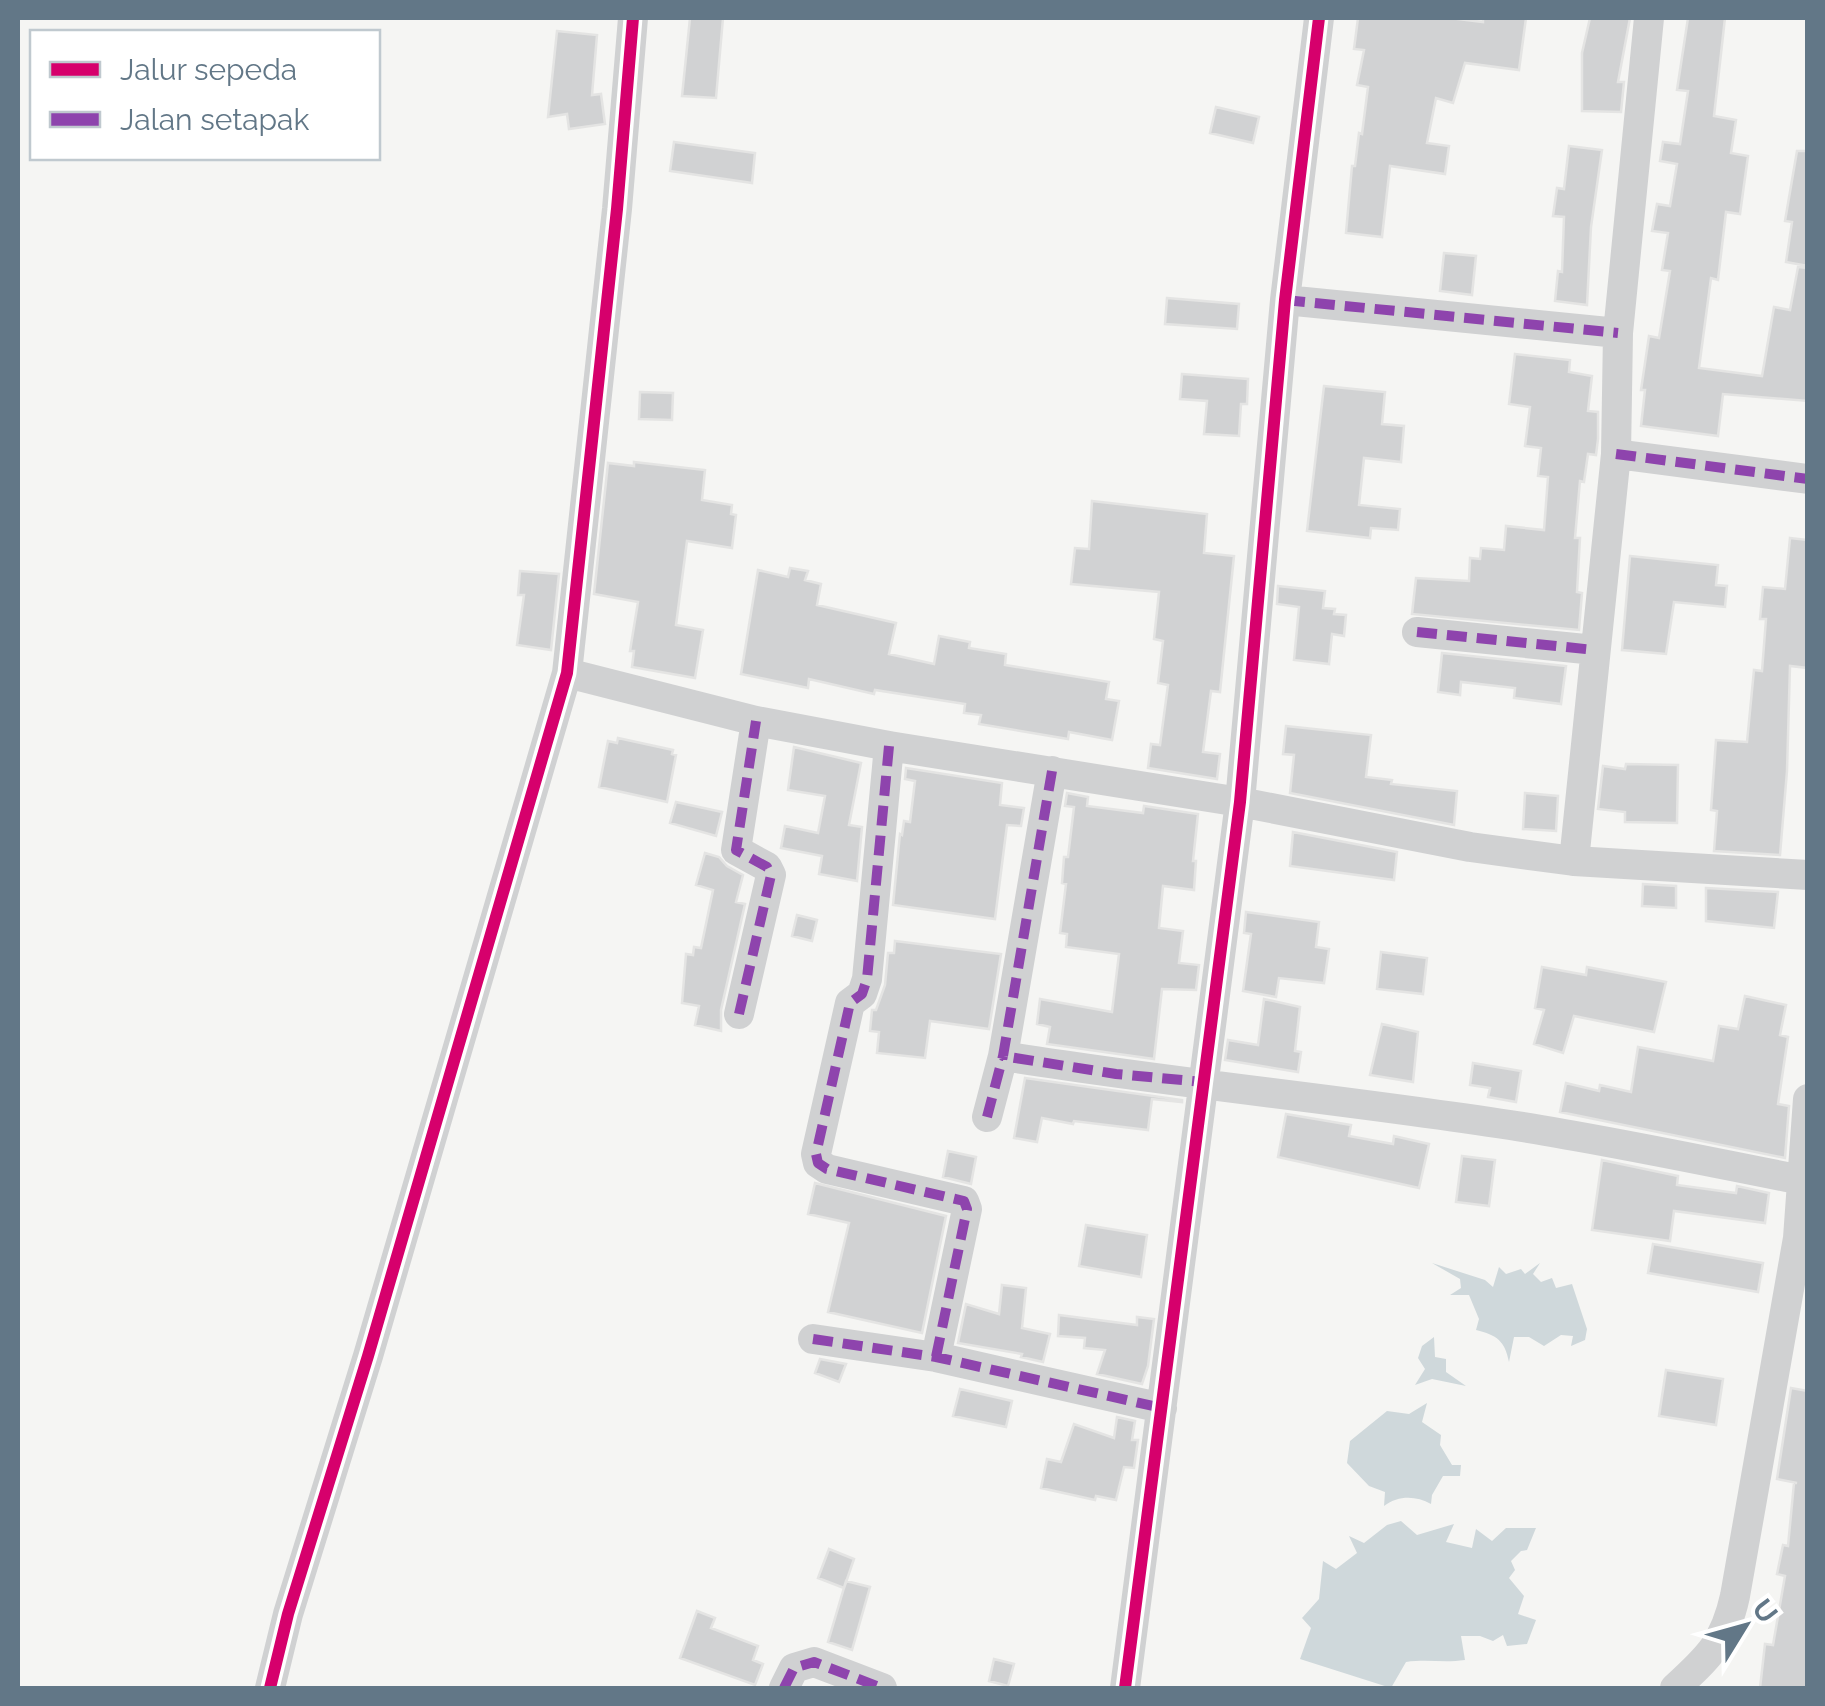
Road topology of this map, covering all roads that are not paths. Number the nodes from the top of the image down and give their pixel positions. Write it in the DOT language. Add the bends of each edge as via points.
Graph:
graph roads {
  1 [pos="633,18"];
  2 [pos="1319,18"];
  3 [pos="1649,18"];
  4 [pos="1285,300"];
  5 [pos="1618,333"];
  6 [pos="1616,454"];
  7 [pos="1808,479"];
  8 [pos="1417,632"];
  9 [pos="1595,650"];
  10 [pos="566,673"];
  11 [pos="756,721"];
  12 [pos="889,746"];
  13 [pos="1052,771"];
  14 [pos="1240,802"];
  15 [pos="1574,861"];
  16 [pos="1808,875"];
  17 [pos="740,1014"];
  18 [pos="1003,1056"];
  19 [pos="1204,1082"];
  20 [pos="1808,1099"];
  21 [pos="988,1118"];
  22 [pos="1802,1180"];
  23 [pos="813,1340"];
  24 [pos="936,1358"];
  25 [pos="1162,1408"];
  26 [pos="270,1688"];
  27 [pos="784,1688"];
  28 [pos="882,1688"];
  29 [pos="1125,1688"];
  30 [pos="1675,1688"];
  1 -- 10 [label="street"];
  2 -- 4 [label="street"];
  3 -- 5 [label="street"];
  4 -- 5 [label="street"];
  4 -- 14 [label="street"];
  5 -- 6 [label="street"];
  6 -- 7 [label="street"];
  6 -- 9 [label="street"];
  8 -- 9 [label="street"];
  9 -- 15 [label="street"];
  10 -- 11 [label="street"];
  10 -- 26 [label="street"];
  11 -- 12 [label="street"];
  11 -- 17 [label="street" via="736,850 772,875"];
  12 -- 13 [label="street"];
  12 -- 24 [label="street" via="867,979 850,1003 816,1154 827,1169 964,1201"];
  13 -- 14 [label="street"];
  13 -- 18 [label="street"];
  14 -- 15 [label="street"];
  14 -- 19 [label="street"];
  15 -- 16 [label="street"];
  18 -- 19 [label="street"];
  18 -- 21 [label="street"];
  19 -- 22 [label="street" via="1512,1126"];
  19 -- 25 [label="street"];
  20 -- 22 [label="street"];
  22 -- 30 [label="street" via="1798,1238 1731,1616 1714,1652"];
  23 -- 24 [label="street"];
  24 -- 25 [label="street"];
  25 -- 29 [label="street"];
  27 -- 28 [label="street" via="794,1668 814,1662"];
}
